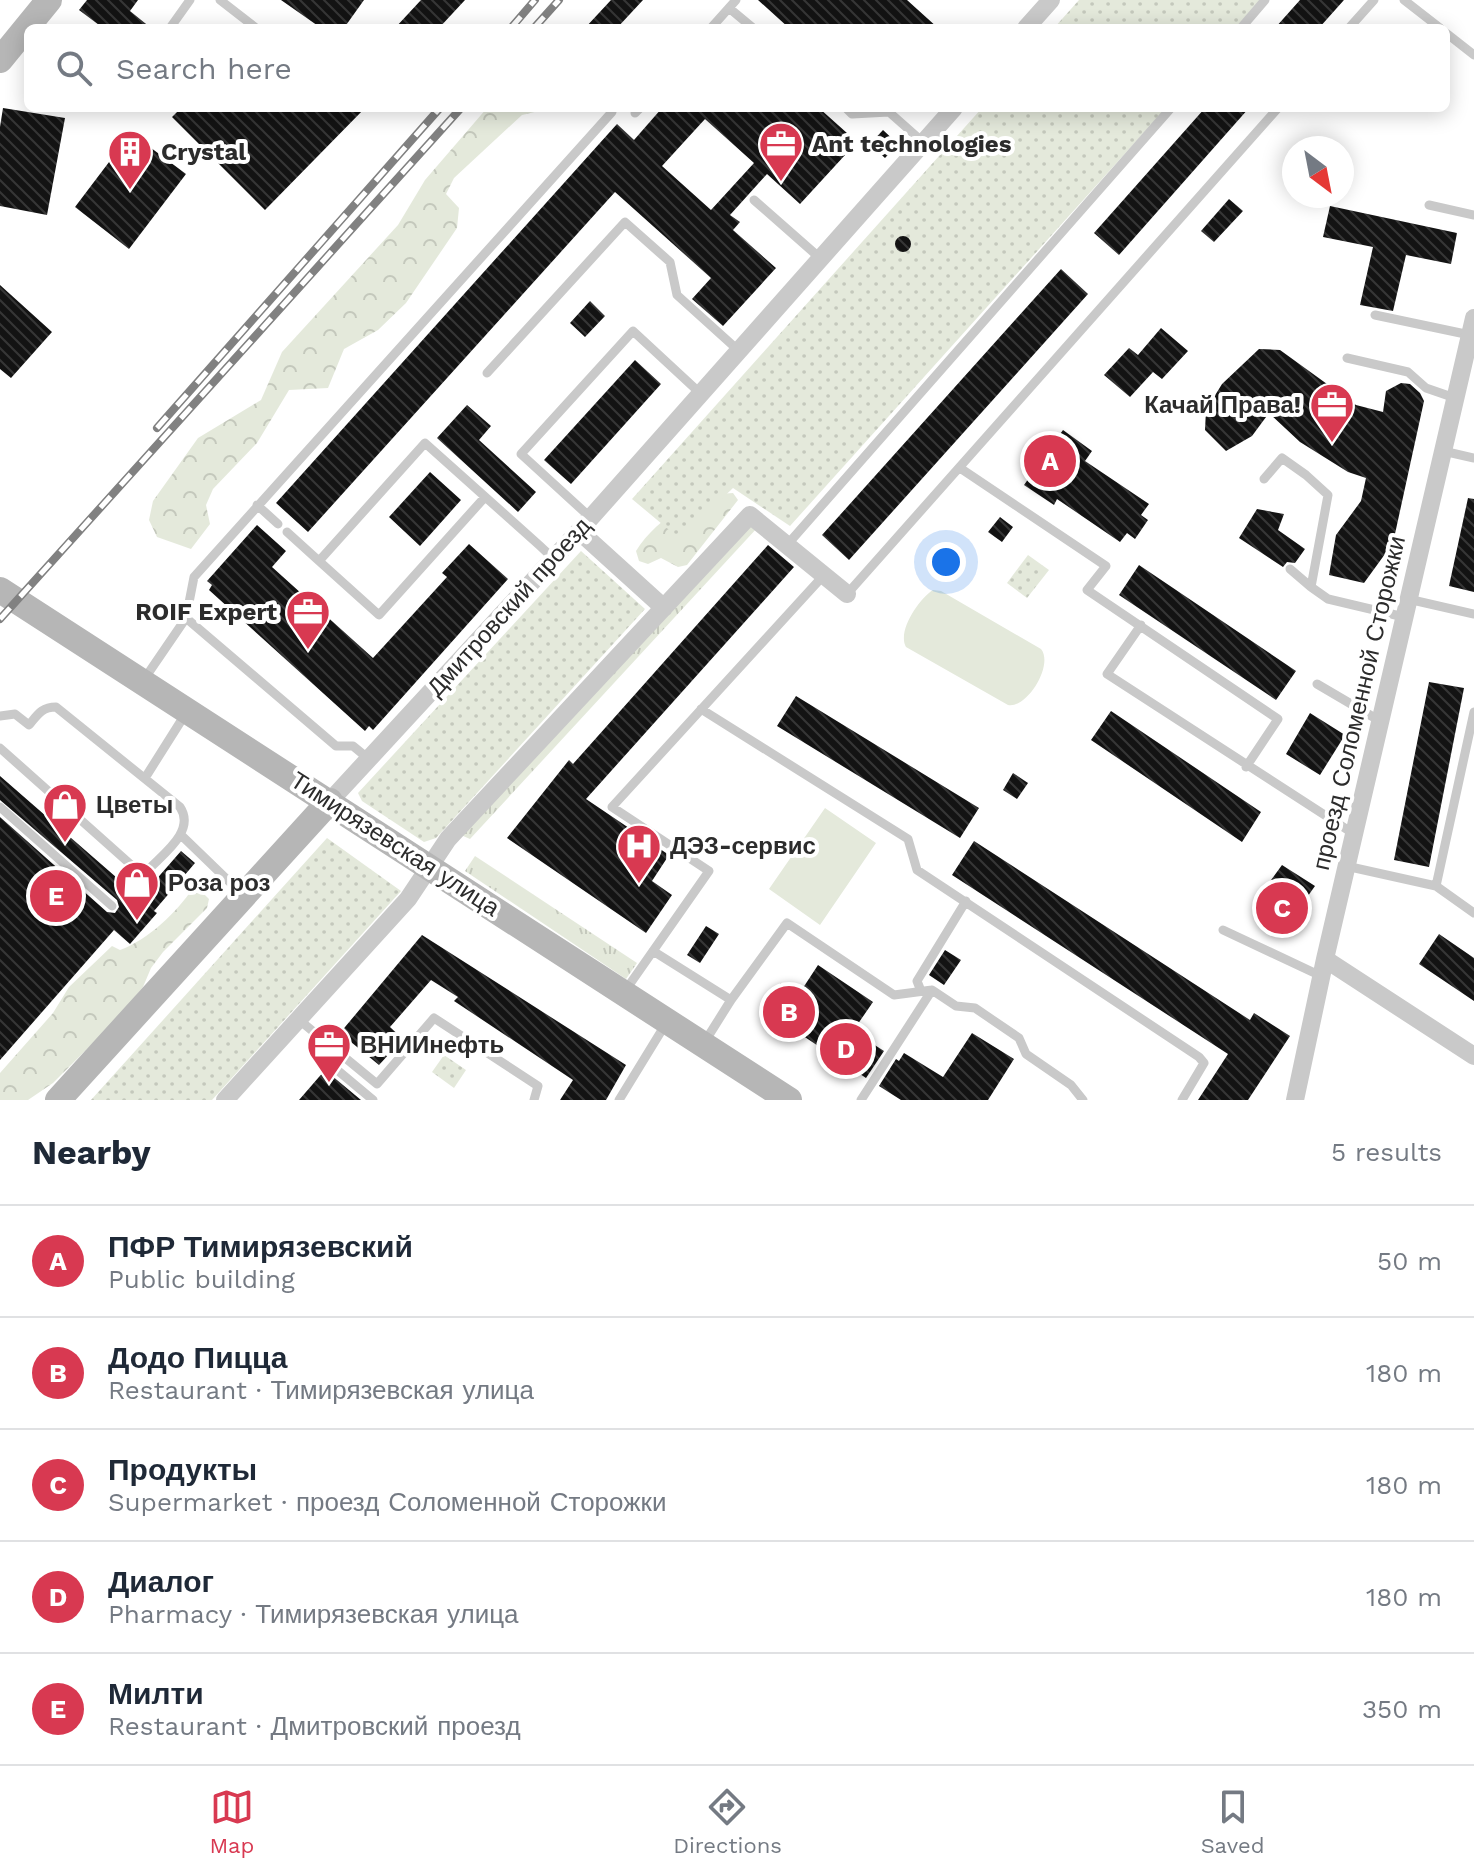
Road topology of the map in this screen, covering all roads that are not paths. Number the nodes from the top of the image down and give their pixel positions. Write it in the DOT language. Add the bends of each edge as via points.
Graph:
graph roads {
  1 [pos="190,0"];
  2 [pos="220,0"];
  3 [pos="1051,0"];
  4 [pos="1265,0"];
  5 [pos="1374,0"];
  6 [pos="1404,0"];
  7 [pos="732,4"];
  8 [pos="173,24"];
  9 [pos="251,24"];
  10 [pos="714,24"];
  11 [pos="750,24"];
  12 [pos="1030,24"];
  13 [pos="1244,24"];
  14 [pos="1353,24"];
  15 [pos="1435,24"];
  16 [pos="24,33"];
  17 [pos="1450,36"];
  18 [pos="1474,55"];
  19 [pos="0,60"];
  20 [pos="612,112"];
  21 [pos="850,112"];
  22 [pos="872,112"];
  23 [pos="893,112"];
  24 [pos="951,112"];
  25 [pos="1167,112"];
  26 [pos="1274,112"];
  27 [pos="924,143"];
  28 [pos="754,200"];
  29 [pos="1429,205"];
  30 [pos="1474,215"];
  31 [pos="821,259"];
  32 [pos="1375,315"];
  33 [pos="1472,327"];
  34 [pos="739,351"];
  35 [pos="1347,358"];
  36 [pos="487,373"];
  37 [pos="701,394"];
  38 [pos="1455,398"];
  39 [pos="1443,451"];
  40 [pos="1474,458"];
  41 [pos="960,468"];
  42 [pos="1264,479"];
  43 [pos="485,497"];
  44 [pos="257,505"];
  45 [pos="278,524"];
  46 [pos="585,525"];
  47 [pos="287,532"];
  48 [pos="787,545"];
  49 [pos="554,559"];
  50 [pos="319,561"];
  51 [pos="1290,569"];
  52 [pos="824,574"];
  53 [pos="1311,587"];
  54 [pos="0,590"];
  55 [pos="847,594"];
  56 [pos="664,608"];
  57 [pos="1406,608"];
  58 [pos="1474,614"];
  59 [pos="186,618"];
  60 [pos="1141,625"];
  61 [pos="143,680"];
  62 [pos="1317,684"];
  63 [pos="188,709"];
  64 [pos="701,709"];
  65 [pos="1474,712"];
  66 [pos="0,716"];
  67 [pos="1380,721"];
  68 [pos="0,748"];
  69 [pos="370,760"];
  70 [pos="1246,767"];
  71 [pos="145,778"];
  72 [pos="330,801"];
  73 [pos="0,807"];
  74 [pos="1354,834"];
  75 [pos="181,835"];
  76 [pos="430,866"];
  77 [pos="1346,866"];
  78 [pos="1436,886"];
  79 [pos="244,896"];
  80 [pos="966,901"];
  81 [pos="112,906"];
  82 [pos="1474,913"];
  83 [pos="1223,930"];
  84 [pos="653,951"];
  85 [pos="1323,968"];
  86 [pos="926,990"];
  87 [pos="623,994"];
  88 [pos="731,1000"];
  89 [pos="298,1019"];
  90 [pos="667,1021"];
  91 [pos="703,1044"];
  92 [pos="1474,1056"];
  93 [pos="330,1064"];
  94 [pos="58,1100"];
  95 [pos="225,1100"];
  96 [pos="373,1100"];
  97 [pos="534,1100"];
  98 [pos="619,1100"];
  99 [pos="789,1100"];
  100 [pos="861,1100"];
  101 [pos="1083,1100"];
  102 [pos="1182,1100"];
  103 [pos="1295,1100"];
  1 -- 8 [label="lane"];
  2 -- 9 [label="lane"];
  3 -- 12 [label="street"];
  4 -- 13 [label="lane"];
  5 -- 14 [label="lane"];
  6 -- 15 [label="lane"];
  7 -- 10 [label="lane"];
  7 -- 11 [label="lane"];
  16 -- 19 [label="main road"];
  17 -- 18 [label="lane"];
  20 -- 44 [label="lane"];
  21 -- 22 [label="lane"];
  23 -- 27 [label="lane"];
  24 -- 27 [label="street, Дмитровский проезд"];
  25 -- 48 [label="lane"];
  26 -- 41 [label="lane"];
  27 -- 31 [label="street, Дмитровский проезд"];
  28 -- 31 [label="lane"];
  29 -- 30 [label="lane"];
  31 -- 34 [label="street, Дмитровский проезд"];
  32 -- 33 [label="lane"];
  33 -- 38 [label="street, проезд Соломенной Сторожки"];
  34 -- 36 [label="lane" via="677,295 670,262 625,222"];
  34 -- 37 [label="street, Дмитровский проезд"];
  35 -- 38 [label="lane" via="1408,372 1426,388"];
  37 -- 46 [label="street, Дмитровский проезд"];
  37 -- 46 [label="lane" via="633,331 521,454"];
  38 -- 39 [label="street, проезд Соломенной Сторожки"];
  39 -- 40 [label="lane"];
  39 -- 57 [label="street, проезд Соломенной Сторожки"];
  41 -- 55 [label="lane"];
  41 -- 60 [label="lane" via="1106,566 1087,590"];
  42 -- 53 [label="lane" via="1282,458 1328,495"];
  43 -- 49 [label="lane"];
  43 -- 50 [label="lane" via="425,443"];
  43 -- 50 [label="lane" via="379,615"];
  44 -- 45 [label="lane"];
  44 -- 59 [label="lane" via="194,577"];
  46 -- 49 [label="street, Дмитровский проезд"];
  46 -- 56 [label="street"];
  47 -- 50 [label="lane"];
  48 -- 52 [label="street"];
  48 -- 56 [label="street" via="750,515"];
  49 -- 69 [label="street, Дмитровский проезд"];
  51 -- 53 [label="lane"];
  52 -- 55 [label="street"];
  52 -- 64 [label="lane"];
  53 -- 57 [label="lane" via="1328,599"];
  54 -- 61 [label="main road, Тимирязевская улица"];
  56 -- 76 [label="street" via="448,839"];
  57 -- 58 [label="lane"];
  57 -- 67 [label="street, проезд Соломенной Сторожки"];
  59 -- 61 [label="lane"];
  59 -- 69 [label="lane" via="336,746 353,746"];
  60 -- 70 [label="lane" via="1278,719"];
  60 -- 70 [label="lane" via="1107,674"];
  61 -- 63 [label="main road, Тимирязевская улица"];
  62 -- 67 [label="lane"];
  63 -- 71 [label="lane"];
  63 -- 72 [label="main road, Тимирязевская улица"];
  64 -- 80 [label="lane" via="908,839 917,870"];
  64 -- 84 [label="lane" via="612,807 709,871"];
  65 -- 78 [label="lane"];
  66 -- 71 [label="lane" via="15,714 29,725 40,711 56,707"];
  67 -- 74 [label="street, проезд Соломенной Сторожки"];
  68 -- 75 [label="lane" via="138,871 148,870"];
  69 -- 72 [label="street, Дмитровский проезд"];
  70 -- 74 [label="lane"];
  71 -- 75 [label="lane" via="184,813"];
  72 -- 76 [label="main road, Тимирязевская улица"];
  72 -- 79 [label="main road, Дмитровский проезд"];
  73 -- 81 [label="lane"];
  74 -- 77 [label="street, проезд Соломенной Сторожки"];
  75 -- 79 [label="lane"];
  76 -- 87 [label="main road, Тимирязевская улица"];
  76 -- 89 [label="street" via="408,899"];
  77 -- 78 [label="lane"];
  77 -- 85 [label="street, проезд Соломенной Сторожки"];
  78 -- 82 [label="lane"];
  79 -- 94 [label="main road, Дмитровский проезд"];
  80 -- 86 [label="lane" via="917,981"];
  80 -- 102 [label="lane" via="1199,1057 1204,1063"];
  83 -- 85 [label="lane"];
  84 -- 87 [label="lane"];
  84 -- 88 [label="lane"];
  85 -- 92 [label="street"];
  85 -- 103 [label="street, проезд Соломенной Сторожки"];
  86 -- 88 [label="lane" via="894,995 787,923"];
  86 -- 100 [label="lane"];
  86 -- 101 [label="lane" via="956,1006 975,1008 1019,1038 1026,1054 1071,1085"];
  87 -- 90 [label="main road, Тимирязевская улица"];
  88 -- 91 [label="lane"];
  89 -- 95 [label="street"];
  89 -- 97 [label="lane" via="377,1084 434,1018 538,1086"];
  90 -- 91 [label="main road, Тимирязевская улица"];
  90 -- 98 [label="lane"];
  91 -- 99 [label="main road, Тимирязевская улица"];
  93 -- 96 [label="lane"];
}
